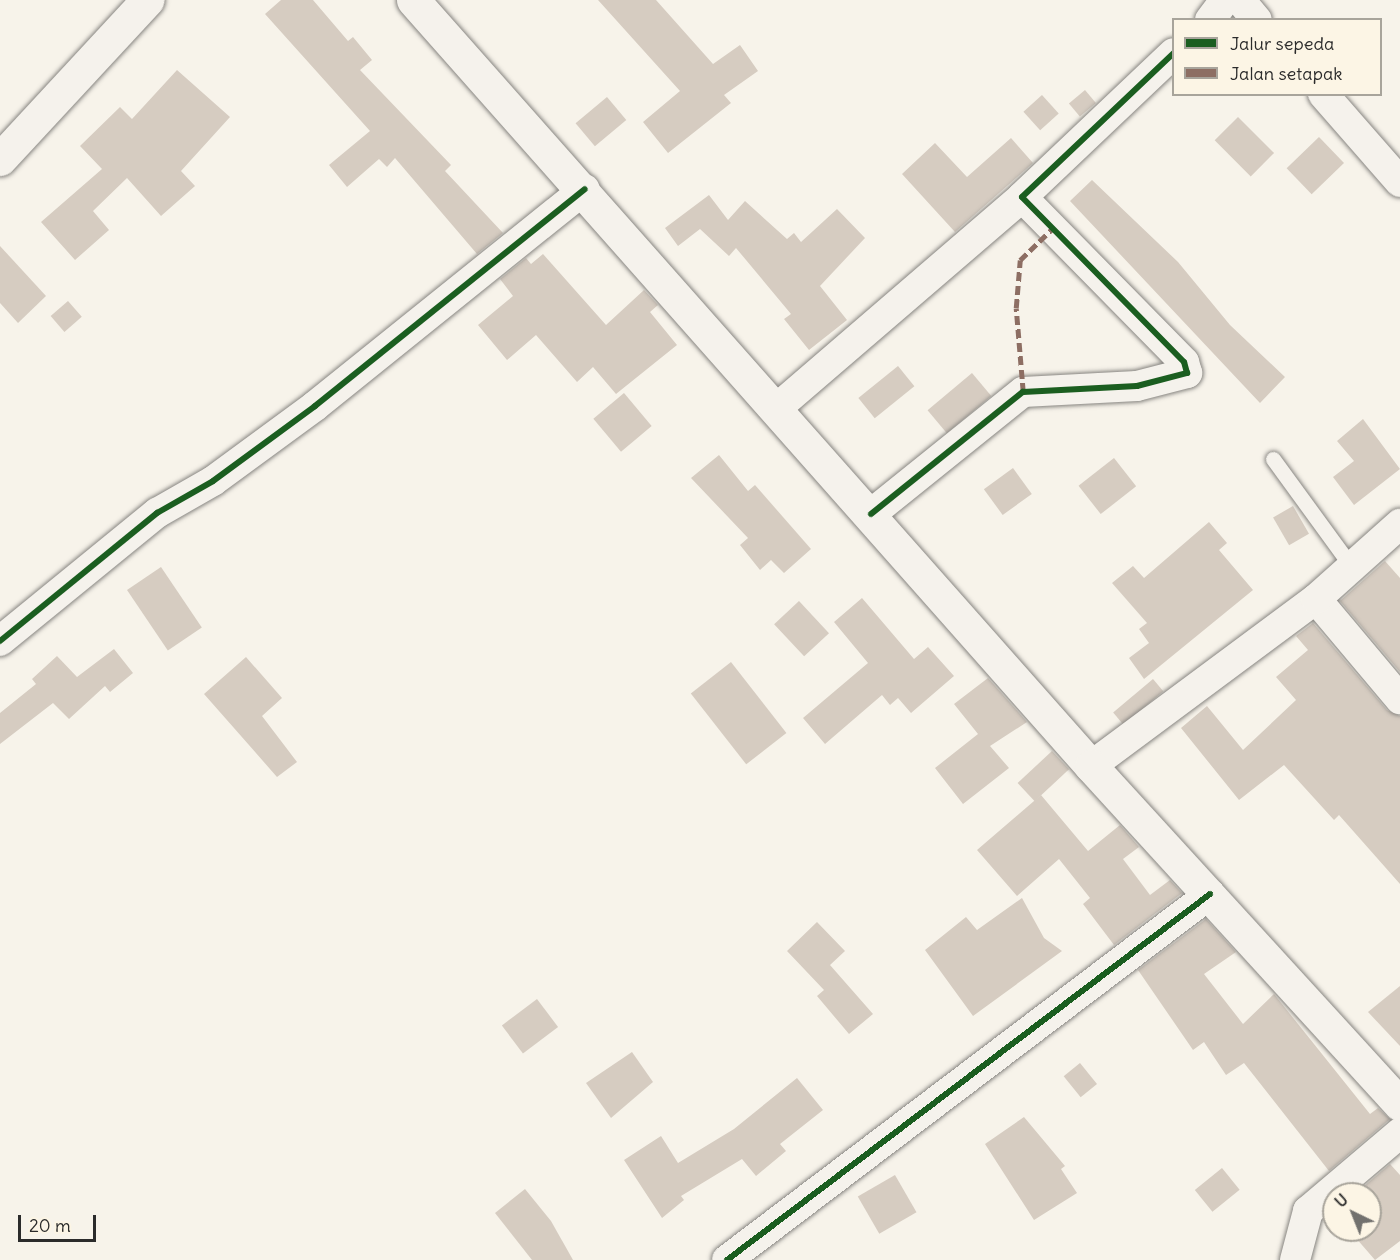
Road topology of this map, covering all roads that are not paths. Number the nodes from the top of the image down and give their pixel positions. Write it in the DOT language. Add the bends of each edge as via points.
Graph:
graph roads {
  1 [pos="147,0"];
  2 [pos="413,0"];
  3 [pos="1225,0"];
  4 [pos="1240,0"];
  5 [pos="1212,18"];
  6 [pos="1255,18"];
  7 [pos="1172,54"];
  8 [pos="1325,96"];
  9 [pos="0,159"];
  10 [pos="1400,182"];
  11 [pos="585,189"];
  12 [pos="1022,197"];
  13 [pos="777,408"];
  14 [pos="1273,459"];
  15 [pos="871,514"];
  16 [pos="1400,524"];
  17 [pos="1351,566"];
  18 [pos="1316,599"];
  19 [pos="0,641"];
  20 [pos="1400,699"];
  21 [pos="1091,766"];
  22 [pos="1210,894"];
  23 [pos="1395,1090"];
  24 [pos="1400,1133"];
  25 [pos="738,1257"];
  26 [pos="1295,1260"];
  1 -- 9 [label="main road"];
  2 -- 11 [label="main road"];
  3 -- 5 [label="street"];
  4 -- 6 [label="street"];
  7 -- 12 [label="street"];
  8 -- 10 [label="street"];
  11 -- 13 [label="main road"];
  11 -- 19 [label="street" via="315,406 213,481 157,513"];
  12 -- 13 [label="street"];
  12 -- 15 [label="street" via="1184,362 1186,373 1137,386 1023,392"];
  13 -- 15 [label="main road"];
  14 -- 17 [label="lane"];
  15 -- 21 [label="main road"];
  16 -- 17 [label="street"];
  17 -- 18 [label="street"];
  18 -- 20 [label="street"];
  18 -- 21 [label="street"];
  21 -- 22 [label="main road"];
  22 -- 23 [label="main road"];
  22 -- 25 [label="street"];
  24 -- 26 [label="street" via="1308,1211"];
}
